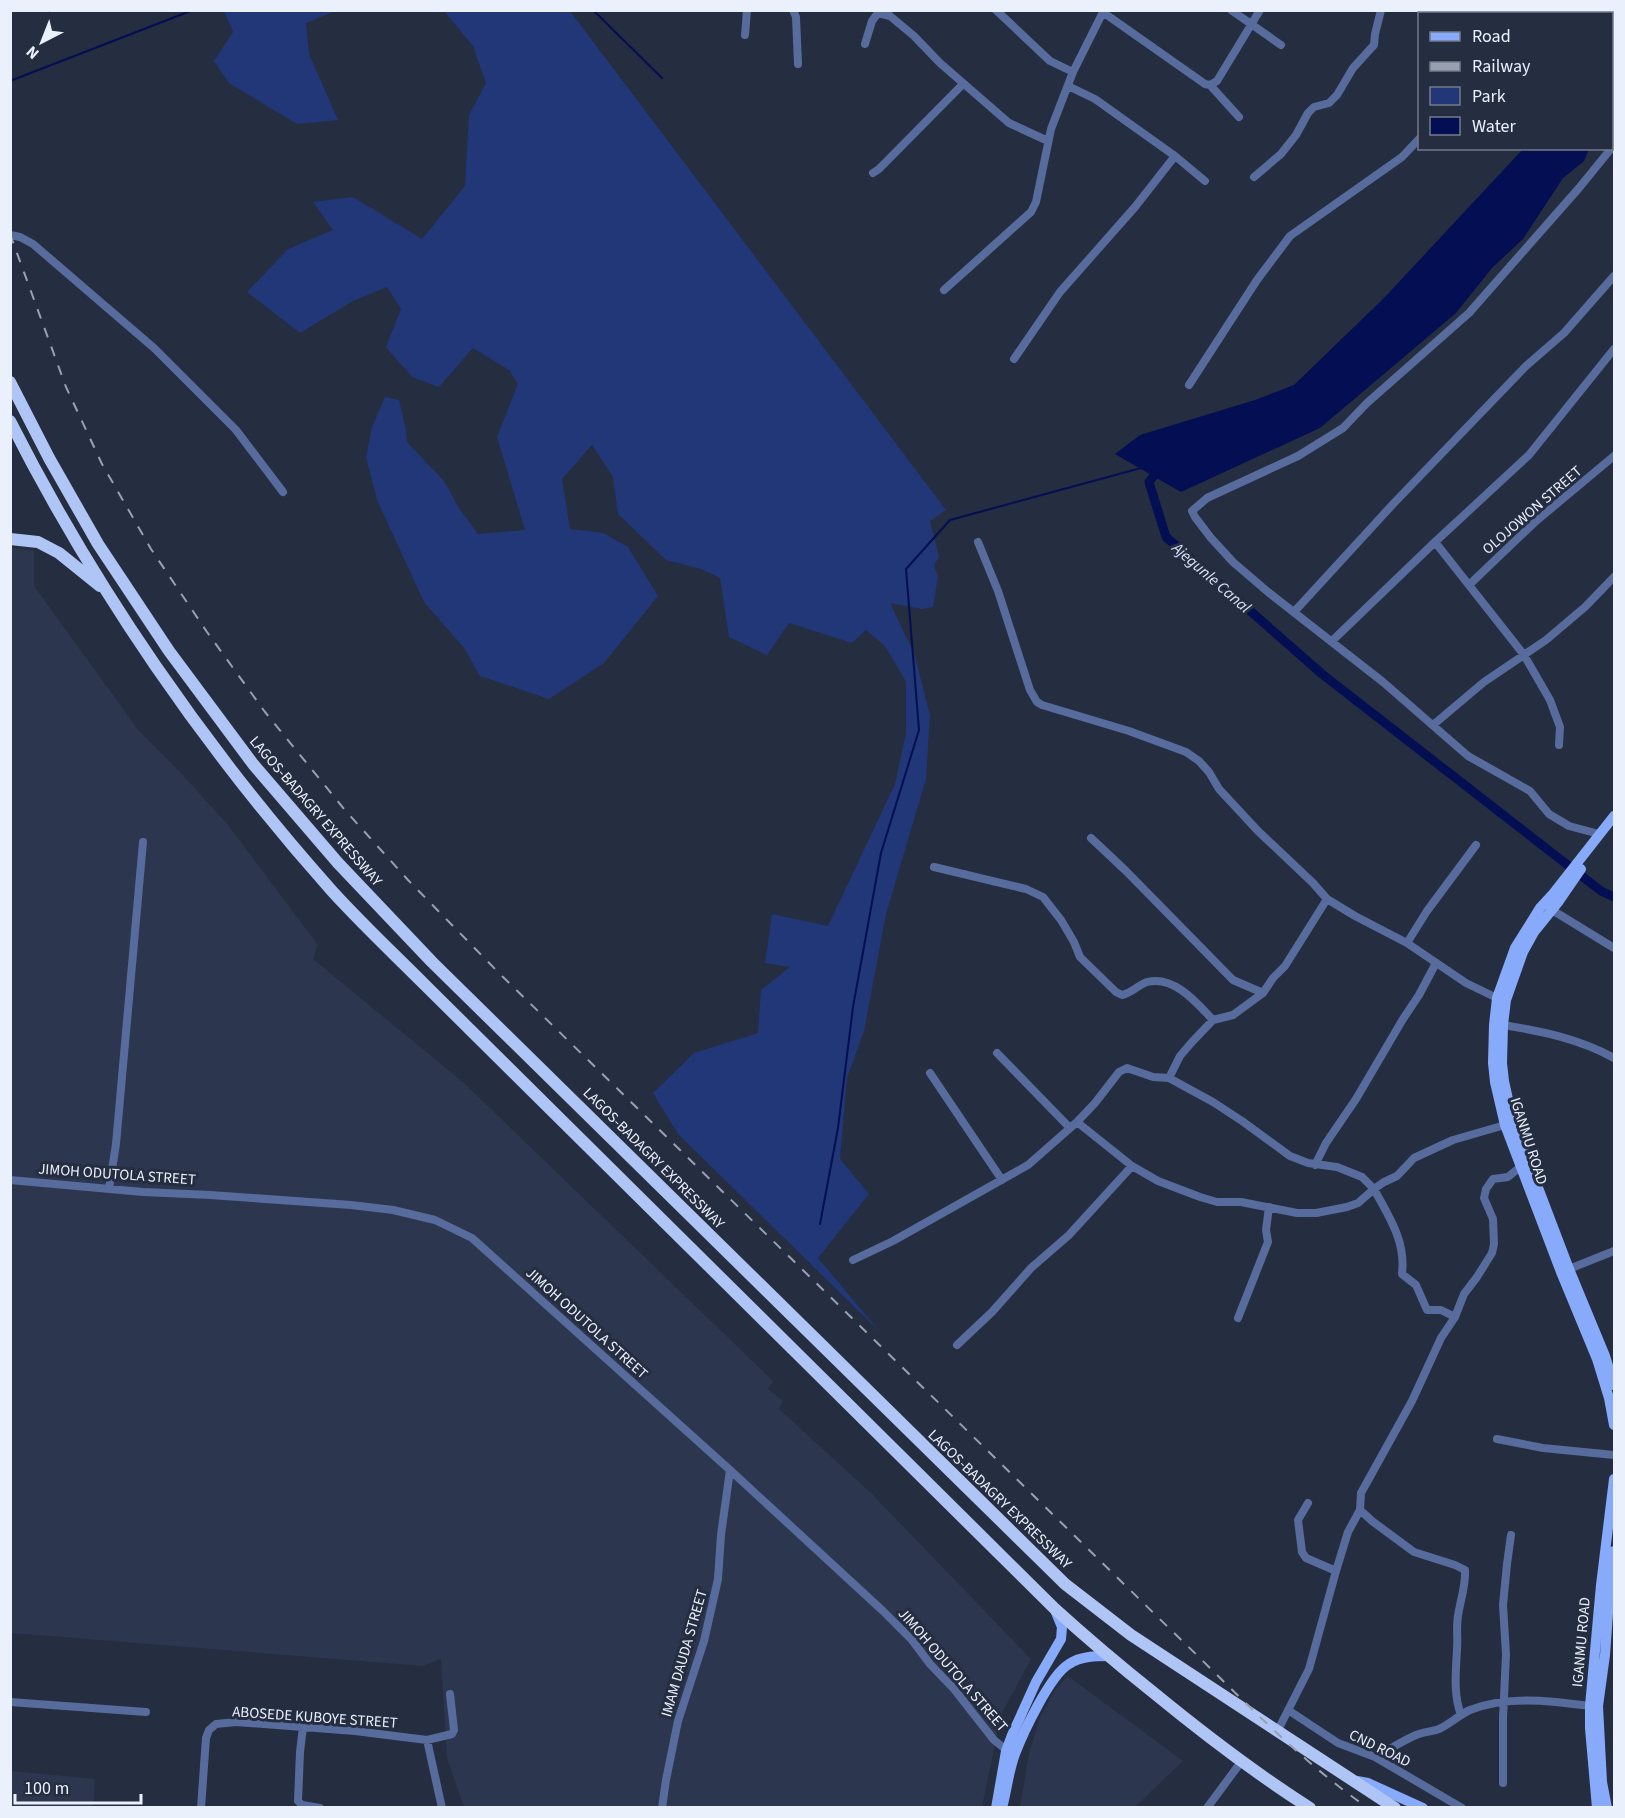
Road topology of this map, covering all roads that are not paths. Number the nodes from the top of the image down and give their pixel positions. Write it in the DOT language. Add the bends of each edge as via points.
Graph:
graph roads {
  1 [pos="747,10"];
  2 [pos="793,10"];
  3 [pos="996,10"];
  4 [pos="1231,10"];
  5 [pos="1260,10"];
  6 [pos="1381,10"];
  7 [pos="1104,12"];
  8 [pos="1251,24"];
  9 [pos="745,35"];
  10 [pos="865,44"];
  11 [pos="1281,45"];
  12 [pos="798,64"];
  13 [pos="1073,72"];
  14 [pos="963,84"];
  15 [pos="1210,85"];
  16 [pos="1068,86"];
  17 [pos="1239,117"];
  18 [pos="1418,139"];
  19 [pos="1048,141"];
  20 [pos="1610,150"];
  21 [pos="1175,156"];
  22 [pos="873,173"];
  23 [pos="1254,177"];
  24 [pos="1205,181"];
  25 [pos="10,235"];
  26 [pos="1614,276"];
  27 [pos="944,290"];
  28 [pos="1614,349"];
  29 [pos="1014,359"];
  30 [pos="10,382"];
  31 [pos="1189,385"];
  32 [pos="10,421"];
  33 [pos="1614,456"];
  34 [pos="283,492"];
  35 [pos="10,539"];
  36 [pos="978,542"];
  37 [pos="1435,542"];
  38 [pos="1614,577"];
  39 [pos="1468,585"];
  40 [pos="106,591"];
  41 [pos="1294,612"];
  42 [pos="1332,641"];
  43 [pos="1524,655"];
  44 [pos="1433,725"];
  45 [pos="1559,745"];
  46 [pos="1614,816"];
  47 [pos="1614,826"];
  48 [pos="1599,834"];
  49 [pos="1091,838"];
  50 [pos="143,842"];
  51 [pos="1476,845"];
  52 [pos="1591,850"];
  53 [pos="934,867"];
  54 [pos="1556,898"];
  55 [pos="1327,899"];
  56 [pos="1552,910"];
  57 [pos="1407,943"];
  58 [pos="1614,948"];
  59 [pos="1436,963"];
  60 [pos="1263,993"];
  61 [pos="1497,998"];
  62 [pos="1213,1020"];
  63 [pos="1503,1025"];
  64 [pos="997,1053"];
  65 [pos="1614,1059"];
  66 [pos="930,1073"];
  67 [pos="1169,1078"];
  68 [pos="1073,1125"];
  69 [pos="1505,1125"];
  70 [pos="1315,1165"];
  71 [pos="1132,1166"];
  72 [pos="1524,1166"];
  73 [pos="10,1180"];
  74 [pos="1002,1180"];
  75 [pos="109,1189"];
  76 [pos="1374,1189"];
  77 [pos="1269,1208"];
  78 [pos="1614,1251"];
  79 [pos="854,1260"];
  80 [pos="1569,1269"];
  81 [pos="1455,1317"];
  82 [pos="1238,1318"];
  83 [pos="957,1345"];
  84 [pos="1614,1385"];
  85 [pos="1614,1425"];
  86 [pos="1497,1439"];
  87 [pos="1614,1455"];
  88 [pos="730,1470"];
  89 [pos="1614,1479"];
  90 [pos="1308,1503"];
  91 [pos="1360,1510"];
  92 [pos="1511,1535"];
  93 [pos="1614,1551"];
  94 [pos="1335,1571"];
  95 [pos="1055,1610"];
  96 [pos="1110,1656"];
  97 [pos="450,1694"];
  98 [pos="10,1702"];
  99 [pos="1504,1703"];
  100 [pos="1590,1706"];
  101 [pos="1288,1710"];
  102 [pos="146,1712"];
  103 [pos="1461,1715"];
  104 [pos="303,1727"];
  105 [pos="1277,1732"];
  106 [pos="427,1740"];
  107 [pos="1011,1753"];
  108 [pos="1375,1757"];
  109 [pos="1241,1762"];
  110 [pos="1351,1780"];
  111 [pos="1503,1783"];
  112 [pos="1283,1791"];
  113 [pos="201,1808"];
  114 [pos="320,1808"];
  115 [pos="442,1808"];
  116 [pos="662,1808"];
  117 [pos="996,1808"];
  118 [pos="1003,1808"];
  119 [pos="1206,1808"];
  120 [pos="1301,1808"];
  121 [pos="1310,1808"];
  122 [pos="1395,1808"];
  123 [pos="1423,1808"];
  124 [pos="1462,1808"];
  125 [pos="1597,1808"];
  126 [pos="1607,1808"];
  1 -- 9 [label="street"];
  2 -- 12 [label="street"];
  3 -- 13 [label="street" via="1050,61"];
  4 -- 8 [label="street"];
  5 -- 8 [label="street"];
  6 -- 23 [label="street" via="1374,45 1353,68 1337,95 1329,103 1314,107 1281,154"];
  7 -- 13 [label="street"];
  7 -- 15 [label="street"];
  8 -- 11 [label="street"];
  8 -- 15 [label="street" via="1217,81"];
  10 -- 14 [label="street" via="878,13 890,16"];
  13 -- 16 [label="street"];
  14 -- 19 [label="street" via="1009,123"];
  14 -- 22 [label="street"];
  15 -- 17 [label="street"];
  16 -- 19 [label="street"];
  16 -- 21 [label="street" via="1095,99"];
  18 -- 31 [label="street" via="1402,157 1290,236"];
  19 -- 27 [label="street" via="1031,212"];
  20 -- 41 [label="street" via="1469,313 1344,428 1298,456 1207,498 1192,511 1233,562"];
  21 -- 24 [label="street"];
  21 -- 29 [label="street" via="1060,292"];
  25 -- 34 [label="street" via="33,244 154,348 236,430"];
  26 -- 41 [label="street" via="1564,333 1526,366"];
  28 -- 37 [label="street" via="1529,455"];
  30 -- 105 [label="highway, LAGOS-BADAGRY EXPRESSWAY" via="49,458 140,609 253,764 338,863 432,962 1065,1584 1131,1635"];
  32 -- 40 [label="highway"];
  33 -- 39 [label="street, OLOJOWON STREET"];
  35 -- 40 [label="highway" via="38,543 59,553"];
  36 -- 55 [label="street" via="1037,702 1186,752 1199,761 1219,789"];
  37 -- 39 [label="street"];
  37 -- 42 [label="street"];
  38 -- 43 [label="street" via="1585,607"];
  39 -- 43 [label="street"];
  40 -- 95 [label="highway" via="245,788 333,892"];
  41 -- 42 [label="street"];
  42 -- 44 [label="street"];
  43 -- 44 [label="street"];
  43 -- 45 [label="street" via="1550,700 1560,727"];
  44 -- 48 [label="street" via="1468,756 1530,791 1549,814 1569,826"];
  46 -- 48 [label="main road, IGANMU ROAD"];
  47 -- 52 [label="main road, IGANMU ROAD"];
  48 -- 52 [label="main road, IGANMU ROAD"];
  49 -- 60 [label="street" via="1233,980"];
  50 -- 75 [label="street"];
  51 -- 57 [label="street"];
  52 -- 54 [label="main road, IGANMU ROAD"];
  53 -- 62 [label="street" via="1043,897 1061,920 1080,957 1116,992 1122,995 1149,981 1164,982 1194,1000"];
  54 -- 56 [label="main road, IGANMU ROAD"];
  54 -- 61 [label="main road, IGANMU ROAD" via="1533,918 1515,948"];
  55 -- 57 [label="street"];
  55 -- 60 [label="street"];
  56 -- 58 [label="street"];
  56 -- 63 [label="main road, IGANMU ROAD" via="1523,952 1506,1000"];
  57 -- 59 [label="street"];
  59 -- 61 [label="street"];
  59 -- 70 [label="street"];
  60 -- 62 [label="street" via="1233,1015"];
  61 -- 69 [label="main road, IGANMU ROAD" via="1493,1063"];
  62 -- 67 [label="street" via="1186,1049"];
  63 -- 65 [label="street" via="1554,1034"];
  63 -- 72 [label="main road, IGANMU ROAD" via="1504,1081"];
  64 -- 68 [label="street"];
  66 -- 74 [label="street"];
  67 -- 68 [label="street" via="1127,1068 1119,1072"];
  67 -- 70 [label="street" via="1242,1120 1290,1156"];
  68 -- 71 [label="street"];
  68 -- 74 [label="street" via="1028,1165"];
  69 -- 72 [label="main road, IGANMU ROAD"];
  69 -- 76 [label="street" via="1454,1140 1414,1158 1397,1176"];
  70 -- 76 [label="street" via="1362,1176"];
  71 -- 77 [label="street" via="1200,1197"];
  71 -- 83 [label="street" via="1069,1235 1031,1268"];
  72 -- 80 [label="main road, IGANMU ROAD"];
  72 -- 81 [label="street" via="1508,1177 1493,1179 1486,1189 1484,1198 1493,1219 1492,1253 1464,1294"];
  72 -- 85 [label="main road, IGANMU ROAD" via="1597,1359"];
  73 -- 75 [label="street, JIMOH ODUTOLA STREET"];
  74 -- 79 [label="street"];
  75 -- 88 [label="street, JIMOH ODUTOLA STREET" via="351,1205 393,1210 455,1229 472,1238 508,1269"];
  76 -- 77 [label="street" via="1358,1203 1334,1210 1296,1213"];
  76 -- 81 [label="street" via="1398,1237 1404,1257 1402,1274 1416,1285 1427,1310 1441,1310"];
  77 -- 82 [label="street" via="1268,1242"];
  78 -- 80 [label="street"];
  80 -- 84 [label="main road, IGANMU ROAD"];
  81 -- 91 [label="street" via="1365,1483"];
  86 -- 87 [label="street"];
  88 -- 107 [label="street, JIMOH ODUTOLA STREET" via="905,1633 994,1740"];
  88 -- 116 [label="street, IMAM DAUDA STREET" via="718,1579 704,1641 678,1721"];
  89 -- 100 [label="main road, IGANMU ROAD"];
  90 -- 94 [label="street" via="1298,1520 1302,1552 1306,1558"];
  91 -- 94 [label="street"];
  91 -- 103 [label="street" via="1414,1552 1465,1570 1455,1668"];
  92 -- 99 [label="street" via="1503,1605"];
  93 -- 126 [label="main road, IGANMU ROAD" via="1598,1706"];
  94 -- 101 [label="street" via="1309,1669"];
  95 -- 96 [label="highway"];
  95 -- 107 [label="main road" via="1062,1627 1061,1639 1012,1735"];
  96 -- 107 [label="main road" via="1078,1659 1060,1670"];
  96 -- 109 [label="highway"];
  97 -- 106 [label="street" via="452,1734"];
  98 -- 102 [label="street"];
  99 -- 100 [label="street" via="1551,1701"];
  99 -- 103 [label="street"];
  99 -- 111 [label="street"];
  100 -- 125 [label="main road, IGANMU ROAD"];
  101 -- 105 [label="street"];
  101 -- 108 [label="street, CND ROAD" via="1338,1743"];
  103 -- 108 [label="street" via="1436,1731 1418,1734"];
  104 -- 106 [label="street, ABOSEDE KUBOYE STREET"];
  104 -- 113 [label="street, ABOSEDE KUBOYE STREET" via="216,1724 206,1738"];
  104 -- 114 [label="street" via="298,1801"];
  105 -- 110 [label="highway, LAGOS-BADAGRY EXPRESSWAY"];
  106 -- 115 [label="street"];
  107 -- 117 [label="main road"];
  107 -- 118 [label="main road"];
  108 -- 124 [label="street, CND ROAD"];
  109 -- 112 [label="highway"];
  109 -- 119 [label="street"];
  110 -- 122 [label="highway"];
  110 -- 123 [label="main road, LAGOS-BADAGRY EXPRESSWAY" via="1368,1783"];
  112 -- 120 [label="main road"];
  112 -- 121 [label="highway"];
}
